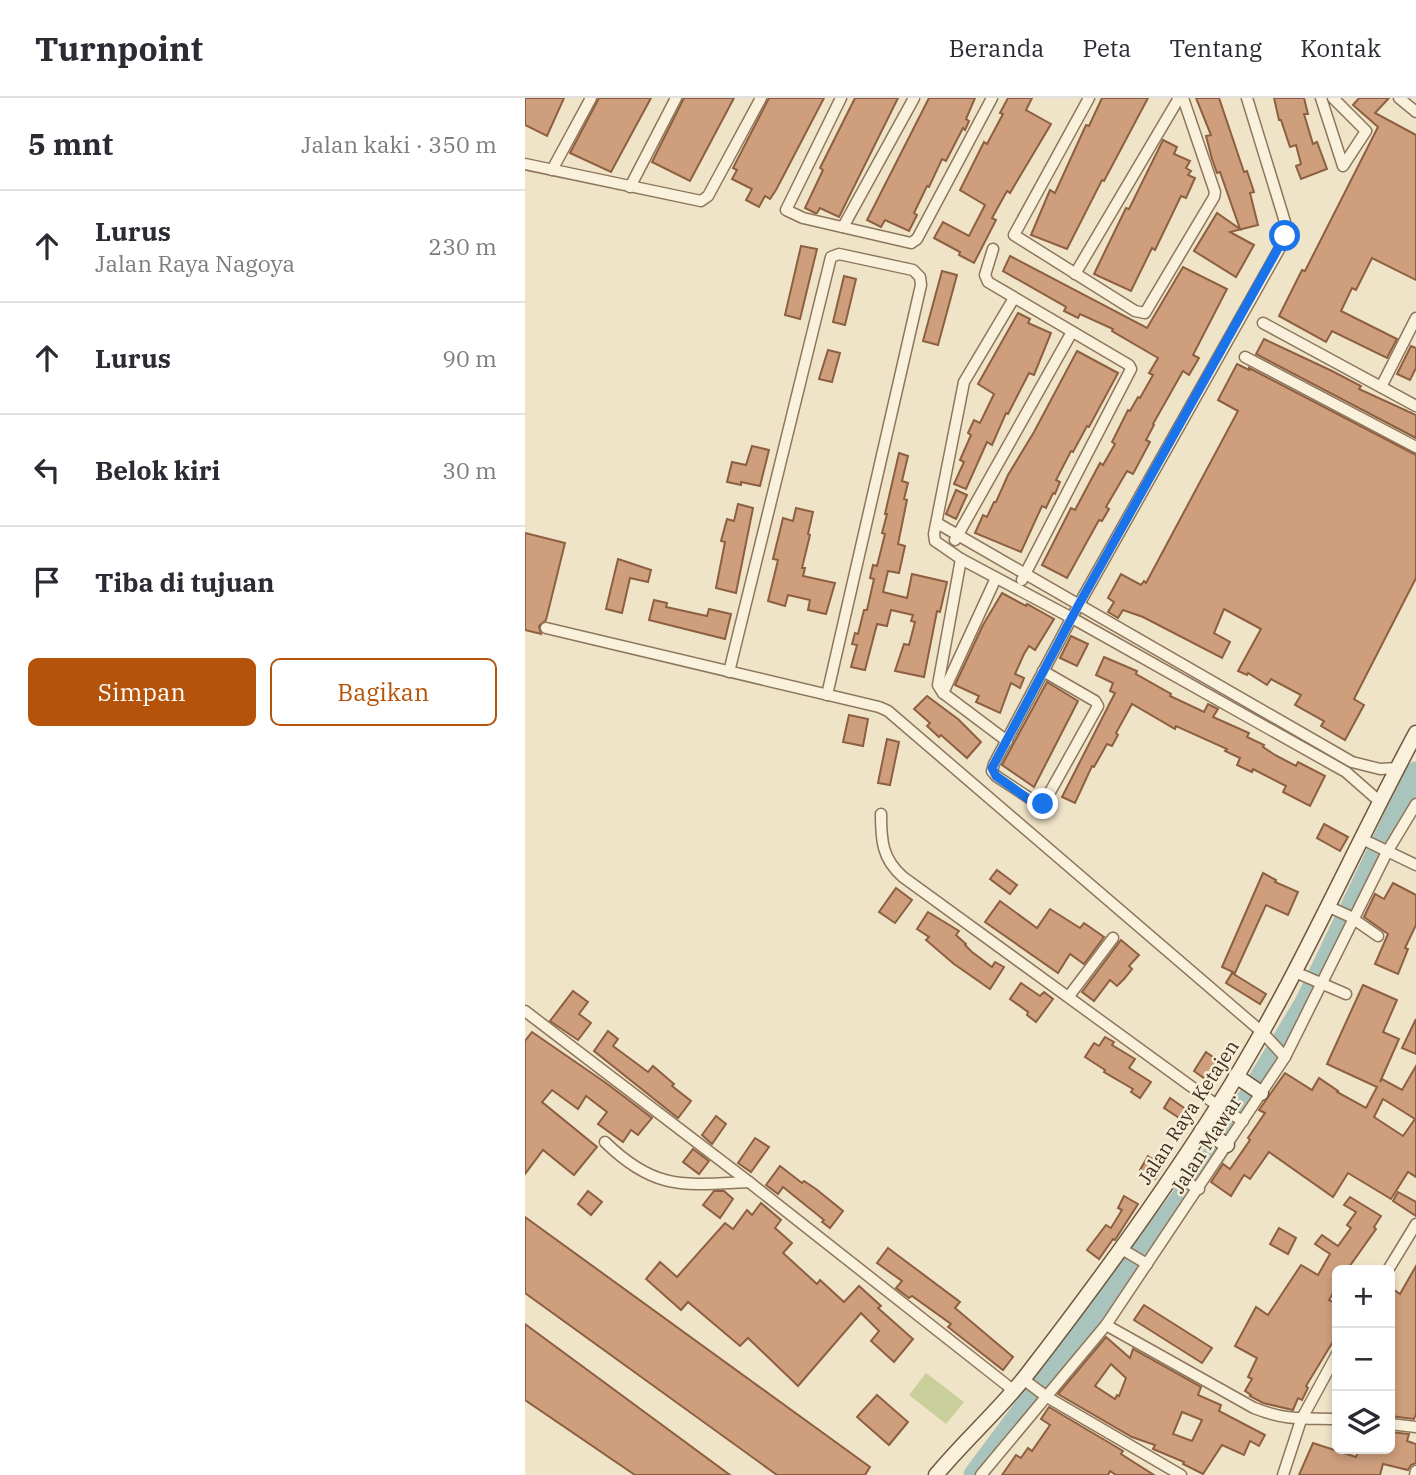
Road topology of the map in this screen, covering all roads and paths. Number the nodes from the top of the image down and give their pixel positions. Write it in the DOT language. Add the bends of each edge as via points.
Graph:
graph roads {
  1 [pos="591,98"];
  2 [pos="676,98"];
  3 [pos="761,98"];
  4 [pos="841,98"];
  5 [pos="914,98"];
  6 [pos="992,98"];
  7 [pos="1089,98"];
  8 [pos="1181,98"];
  9 [pos="1247,98"];
  10 [pos="1321,98"];
  11 [pos="1333,98"];
  12 [pos="1399,98"];
  13 [pos="1416,112"];
  14 [pos="525,164"];
  15 [pos="552,170"];
  16 [pos="630,187"];
  17 [pos="843,227"];
  18 [pos="993,250"];
  19 [pos="1075,274"];
  20 [pos="1014,298"];
  21 [pos="1416,318"];
  22 [pos="1263,323"];
  23 [pos="1072,332"];
  24 [pos="1245,357"];
  25 [pos="1381,387"];
  26 [pos="1416,406"];
  27 [pos="1416,447"];
  28 [pos="937,523"];
  29 [pos="957,536"];
  30 [pos="949,551"];
  31 [pos="961,559"];
  32 [pos="1024,575"];
  33 [pos="996,578"];
  34 [pos="1017,589"];
  35 [pos="1078,606"];
  36 [pos="1072,618"];
  37 [pos="546,628"];
  38 [pos="1043,671"];
  39 [pos="729,672"];
  40 [pos="943,693"];
  41 [pos="827,695"];
  42 [pos="1416,733"];
  43 [pos="1007,741"];
  44 [pos="1349,767"];
  45 [pos="1397,768"];
  46 [pos="1379,801"];
  47 [pos="1416,804"];
  48 [pos="881,814"];
  49 [pos="1363,839"];
  50 [pos="1384,850"];
  51 [pos="1416,865"];
  52 [pos="1330,907"];
  53 [pos="1351,918"];
  54 [pos="1378,936"];
  55 [pos="1114,938"];
  56 [pos="1300,974"];
  57 [pos="1319,982"];
  58 [pos="1346,994"];
  59 [pos="1069,996"];
  60 [pos="529,1014"];
  61 [pos="525,1028"];
  62 [pos="1266,1036"];
  63 [pos="1283,1055"];
  64 [pos="1249,1084"];
  65 [pos="1223,1109"];
  66 [pos="1241,1119"];
  67 [pos="1206,1132"];
  68 [pos="605,1142"];
  69 [pos="1226,1145"];
  70 [pos="1177,1177"];
  71 [pos="749,1182"];
  72 [pos="1196,1188"];
  73 [pos="1416,1224"];
  74 [pos="1126,1250"];
  75 [pos="1145,1263"];
  76 [pos="1391,1265"];
  77 [pos="1106,1325"];
  78 [pos="1332,1362"];
  79 [pos="1022,1384"];
  80 [pos="1044,1395"];
  81 [pos="1332,1419"];
  82 [pos="1301,1420"];
  83 [pos="1395,1425"];
  84 [pos="1416,1427"];
  85 [pos="936,1475"];
  86 [pos="981,1475"];
  87 [pos="1181,1475"];
  88 [pos="1283,1475"];
  1 -- 15 [label="street"];
  2 -- 16 [label="street"];
  3 -- 16 [label="street" via="705,199"];
  4 -- 17 [label="street" via="785,208 797,216"];
  5 -- 17 [label="street"];
  6 -- 17 [label="street" via="915,242"];
  7 -- 19 [label="street" via="1014,233"];
  8 -- 19 [label="street"];
  8 -- 19 [label="street" via="1215,197 1148,310 1135,311"];
  9 -- 35 [label="street" via="1285,222 1285,239"];
  10 -- 11 [label="street" via="1344,166 1366,132"];
  12 -- 13 [label="street"];
  14 -- 15 [label="street"];
  15 -- 16 [label="street"];
  18 -- 20 [label="street" via="985,278"];
  20 -- 23 [label="street"];
  20 -- 28 [label="street" via="964,382"];
  21 -- 25 [label="street"];
  22 -- 25 [label="street"];
  23 -- 29 [label="street"];
  23 -- 32 [label="street" via="1131,369"];
  24 -- 27 [label="street"];
  25 -- 26 [label="street"];
  28 -- 29 [label="street"];
  28 -- 30 [label="street" via="935,541"];
  29 -- 30 [label="street"];
  29 -- 32 [label="street"];
  30 -- 31 [label="street"];
  31 -- 33 [label="street"];
  31 -- 40 [label="street" via="938,678"];
  32 -- 34 [label="street"];
  32 -- 35 [label="street"];
  33 -- 34 [label="street"];
  33 -- 40 [label="street"];
  34 -- 36 [label="street"];
  35 -- 36 [label="street"];
  35 -- 44 [label="street"];
  36 -- 38 [label="street"];
  36 -- 44 [label="street"];
  37 -- 39 [label="street"];
  38 -- 43 [label="street"];
  38 -- 43 [label="street" via="1098,706 1042,805 993,774 993,764"];
  39 -- 41 [label="street"];
  39 -- 41 [label="street" via="831,258 839,254 912,270 921,285"];
  40 -- 43 [label="street"];
  41 -- 62 [label="street" via="888,711"];
  42 -- 45 [label="street, Jalan Raya Ketajen"];
  44 -- 45 [label="street"];
  44 -- 46 [label="street"];
  45 -- 46 [label="street, Jalan Raya Ketajen"];
  46 -- 49 [label="street, Jalan Raya Ketajen"];
  47 -- 50 [label="street, Jalan Mawar"];
  48 -- 59 [label="street" via="883,847 898,872"];
  49 -- 50 [label="street"];
  49 -- 52 [label="street, Jalan Raya Ketajen"];
  50 -- 51 [label="street"];
  50 -- 53 [label="street, Jalan Mawar"];
  52 -- 53 [label="street"];
  52 -- 56 [label="street, Jalan Raya Ketajen"];
  53 -- 54 [label="street"];
  53 -- 57 [label="street, Jalan Mawar"];
  55 -- 59 [label="street"];
  56 -- 57 [label="street"];
  56 -- 62 [label="street, Jalan Raya Ketajen"];
  57 -- 58 [label="street"];
  57 -- 63 [label="street, Jalan Mawar"];
  59 -- 65 [label="street"];
  60 -- 61 [label="street"];
  60 -- 71 [label="street"];
  62 -- 63 [label="street"];
  62 -- 64 [label="street, Jalan Raya Ketajen"];
  63 -- 64 [label="street, Jalan Mawar"];
  64 -- 65 [label="street, Jalan Raya Ketajen"];
  64 -- 66 [label="street, Jalan Mawar"];
  65 -- 66 [label="street"];
  65 -- 67 [label="street, Jalan Raya Ketajen"];
  66 -- 69 [label="street, Jalan Mawar"];
  67 -- 69 [label="street"];
  67 -- 70 [label="street, Jalan Raya Ketajen"];
  68 -- 71 [label="street" via="638,1170 674,1184"];
  69 -- 72 [label="street, Jalan Mawar"];
  70 -- 72 [label="street"];
  70 -- 74 [label="street, Jalan Raya Ketajen"];
  71 -- 79 [label="street"];
  72 -- 75 [label="street, Jalan Mawar"];
  73 -- 76 [label="street"];
  74 -- 75 [label="street"];
  74 -- 79 [label="street, Jalan Raya Ketajen"];
  75 -- 77 [label="street, Jalan Mawar"];
  77 -- 80 [label="street, Jalan Mawar"];
  77 -- 82 [label="street" via="1254,1408"];
  78 -- 82 [label="street"];
  79 -- 80 [label="street"];
  79 -- 85 [label="street, Jalan Raya Ketajen"];
  80 -- 86 [label="street, Jalan Mawar"];
  80 -- 87 [label="street"];
  81 -- 82 [label="street"];
  82 -- 88 [label="street"];
  83 -- 84 [label="street"];
}
